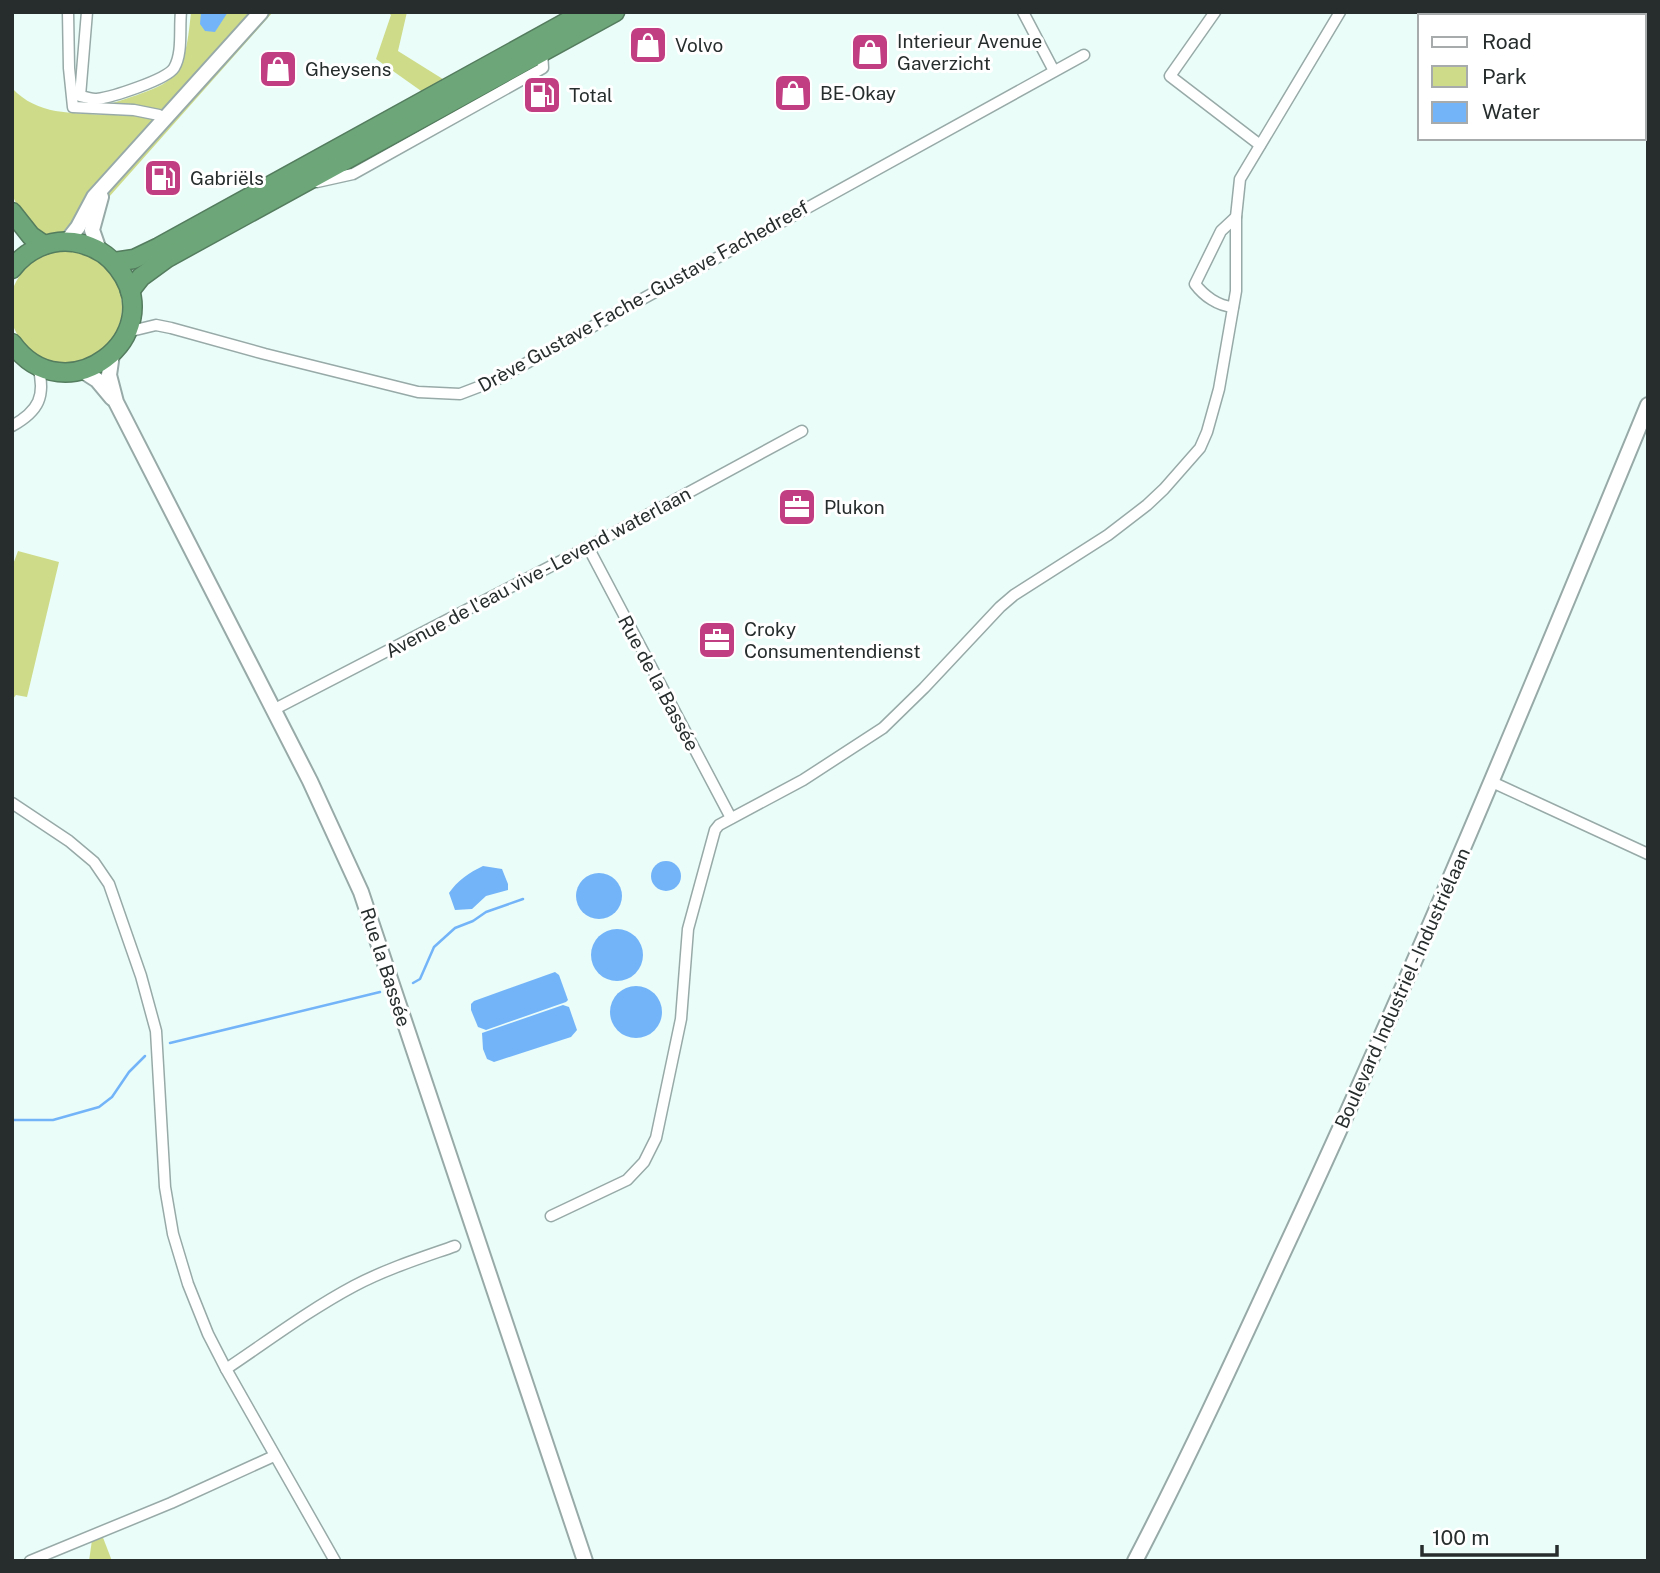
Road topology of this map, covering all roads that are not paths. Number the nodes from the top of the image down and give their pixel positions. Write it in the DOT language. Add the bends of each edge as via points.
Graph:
graph roads {
  1 [pos="68,12"];
  2 [pos="87,12"];
  3 [pos="181,12"];
  4 [pos="261,12"];
  5 [pos="585,12"];
  6 [pos="615,12"];
  7 [pos="1023,12"];
  8 [pos="1215,12"];
  9 [pos="1340,12"];
  10 [pos="1084,55"];
  11 [pos="1054,71"];
  12 [pos="76,97"];
  13 [pos="163,120"];
  14 [pos="1260,145"];
  15 [pos="108,183"];
  16 [pos="12,212"];
  17 [pos="1237,217"];
  18 [pos="67,241"];
  19 [pos="44,245"];
  20 [pos="99,250"];
  21 [pos="14,259"];
  22 [pos="114,262"];
  23 [pos="130,291"];
  24 [pos="1233,307"];
  25 [pos="132,310"];
  26 [pos="165,327"];
  27 [pos="127,332"];
  28 [pos="15,349"];
  29 [pos="112,354"];
  30 [pos="38,366"];
  31 [pos="83,371"];
  32 [pos="60,373"];
  33 [pos="44,390"];
  34 [pos="116,402"];
  35 [pos="1648,405"];
  36 [pos="12,426"];
  37 [pos="802,431"];
  38 [pos="588,547"];
  39 [pos="273,710"];
  40 [pos="1492,782"];
  41 [pos="12,803"];
  42 [pos="731,818"];
  43 [pos="1648,854"];
  44 [pos="551,1216"];
  45 [pos="455,1246"];
  46 [pos="226,1369"];
  47 [pos="274,1456"];
  48 [pos="30,1561"];
  49 [pos="335,1561"];
  50 [pos="585,1561"];
  51 [pos="1135,1561"];
  1 -- 12 [label="street"];
  2 -- 12 [label="street"];
  3 -- 12 [label="street" via="178,56 168,73 104,98"];
  4 -- 13 [label="main road"];
  5 -- 22 [label="highway" via="159,247"];
  6 -- 23 [label="highway" via="157,263"];
  7 -- 11 [label="street"];
  8 -- 14 [label="street" via="1170,76"];
  9 -- 14 [label="street"];
  10 -- 11 [label="street, Drève Gustave Fache - Gustave Fachedreef"];
  11 -- 26 [label="street, Drève Gustave Fache - Gustave Fachedreef" via="494,381 460,394 418,392"];
  12 -- 13 [label="street" via="73,107 147,112"];
  13 -- 15 [label="main road"];
  14 -- 17 [label="street" via="1240,179"];
  15 -- 18 [label="main road"];
  15 -- 20 [label="main road" via="93,220"];
  16 -- 19 [label="highway"];
  17 -- 24 [label="street"];
  17 -- 24 [label="street" via="1221,231 1195,284 1215,302"];
  18 -- 19 [label="highway"];
  18 -- 20 [label="highway"];
  19 -- 21 [label="highway"];
  20 -- 22 [label="highway"];
  22 -- 23 [label="highway"];
  23 -- 25 [label="highway"];
  24 -- 42 [label="street" via="1207,432 1164,489 1108,535 1014,595 883,728 803,780"];
  25 -- 26 [label="street, Drève Gustave Fache - Gustave Fachedreef"];
  25 -- 27 [label="highway"];
  26 -- 27 [label="street, Drève Gustave Fache - Gustave Fachedreef"];
  27 -- 29 [label="highway"];
  28 -- 30 [label="highway"];
  29 -- 31 [label="highway"];
  29 -- 34 [label="main road, Rue la Bassée" via="109,375"];
  30 -- 32 [label="highway"];
  30 -- 33 [label="street"];
  31 -- 32 [label="highway"];
  31 -- 34 [label="main road, Rue la Bassée"];
  32 -- 33 [label="street"];
  33 -- 36 [label="street" via="31,414"];
  34 -- 39 [label="main road, Rue la Bassée"];
  35 -- 40 [label="main road, Boulevard Industriel - Industriélaan"];
  37 -- 38 [label="street, Avenue de l'eau vive - Levend waterlaan"];
  38 -- 39 [label="street, Avenue de l'eau vive - Levend waterlaan"];
  38 -- 42 [label="street, Rue de la Bassée"];
  39 -- 50 [label="main road, Rue la Bassée" via="361,892"];
  40 -- 43 [label="street"];
  40 -- 51 [label="main road, Boulevard Industriel - Industriélaan" via="1362,1083"];
  41 -- 46 [label="street" via="94,862 108,884 156,1031 165,1187 173,1234 188,1284"];
  42 -- 44 [label="street" via="715,830 688,929 680,1029 651,1150 626,1180"];
  45 -- 46 [label="street" via="354,1286"];
  46 -- 47 [label="street"];
  47 -- 48 [label="street"];
  47 -- 49 [label="street"];
}
